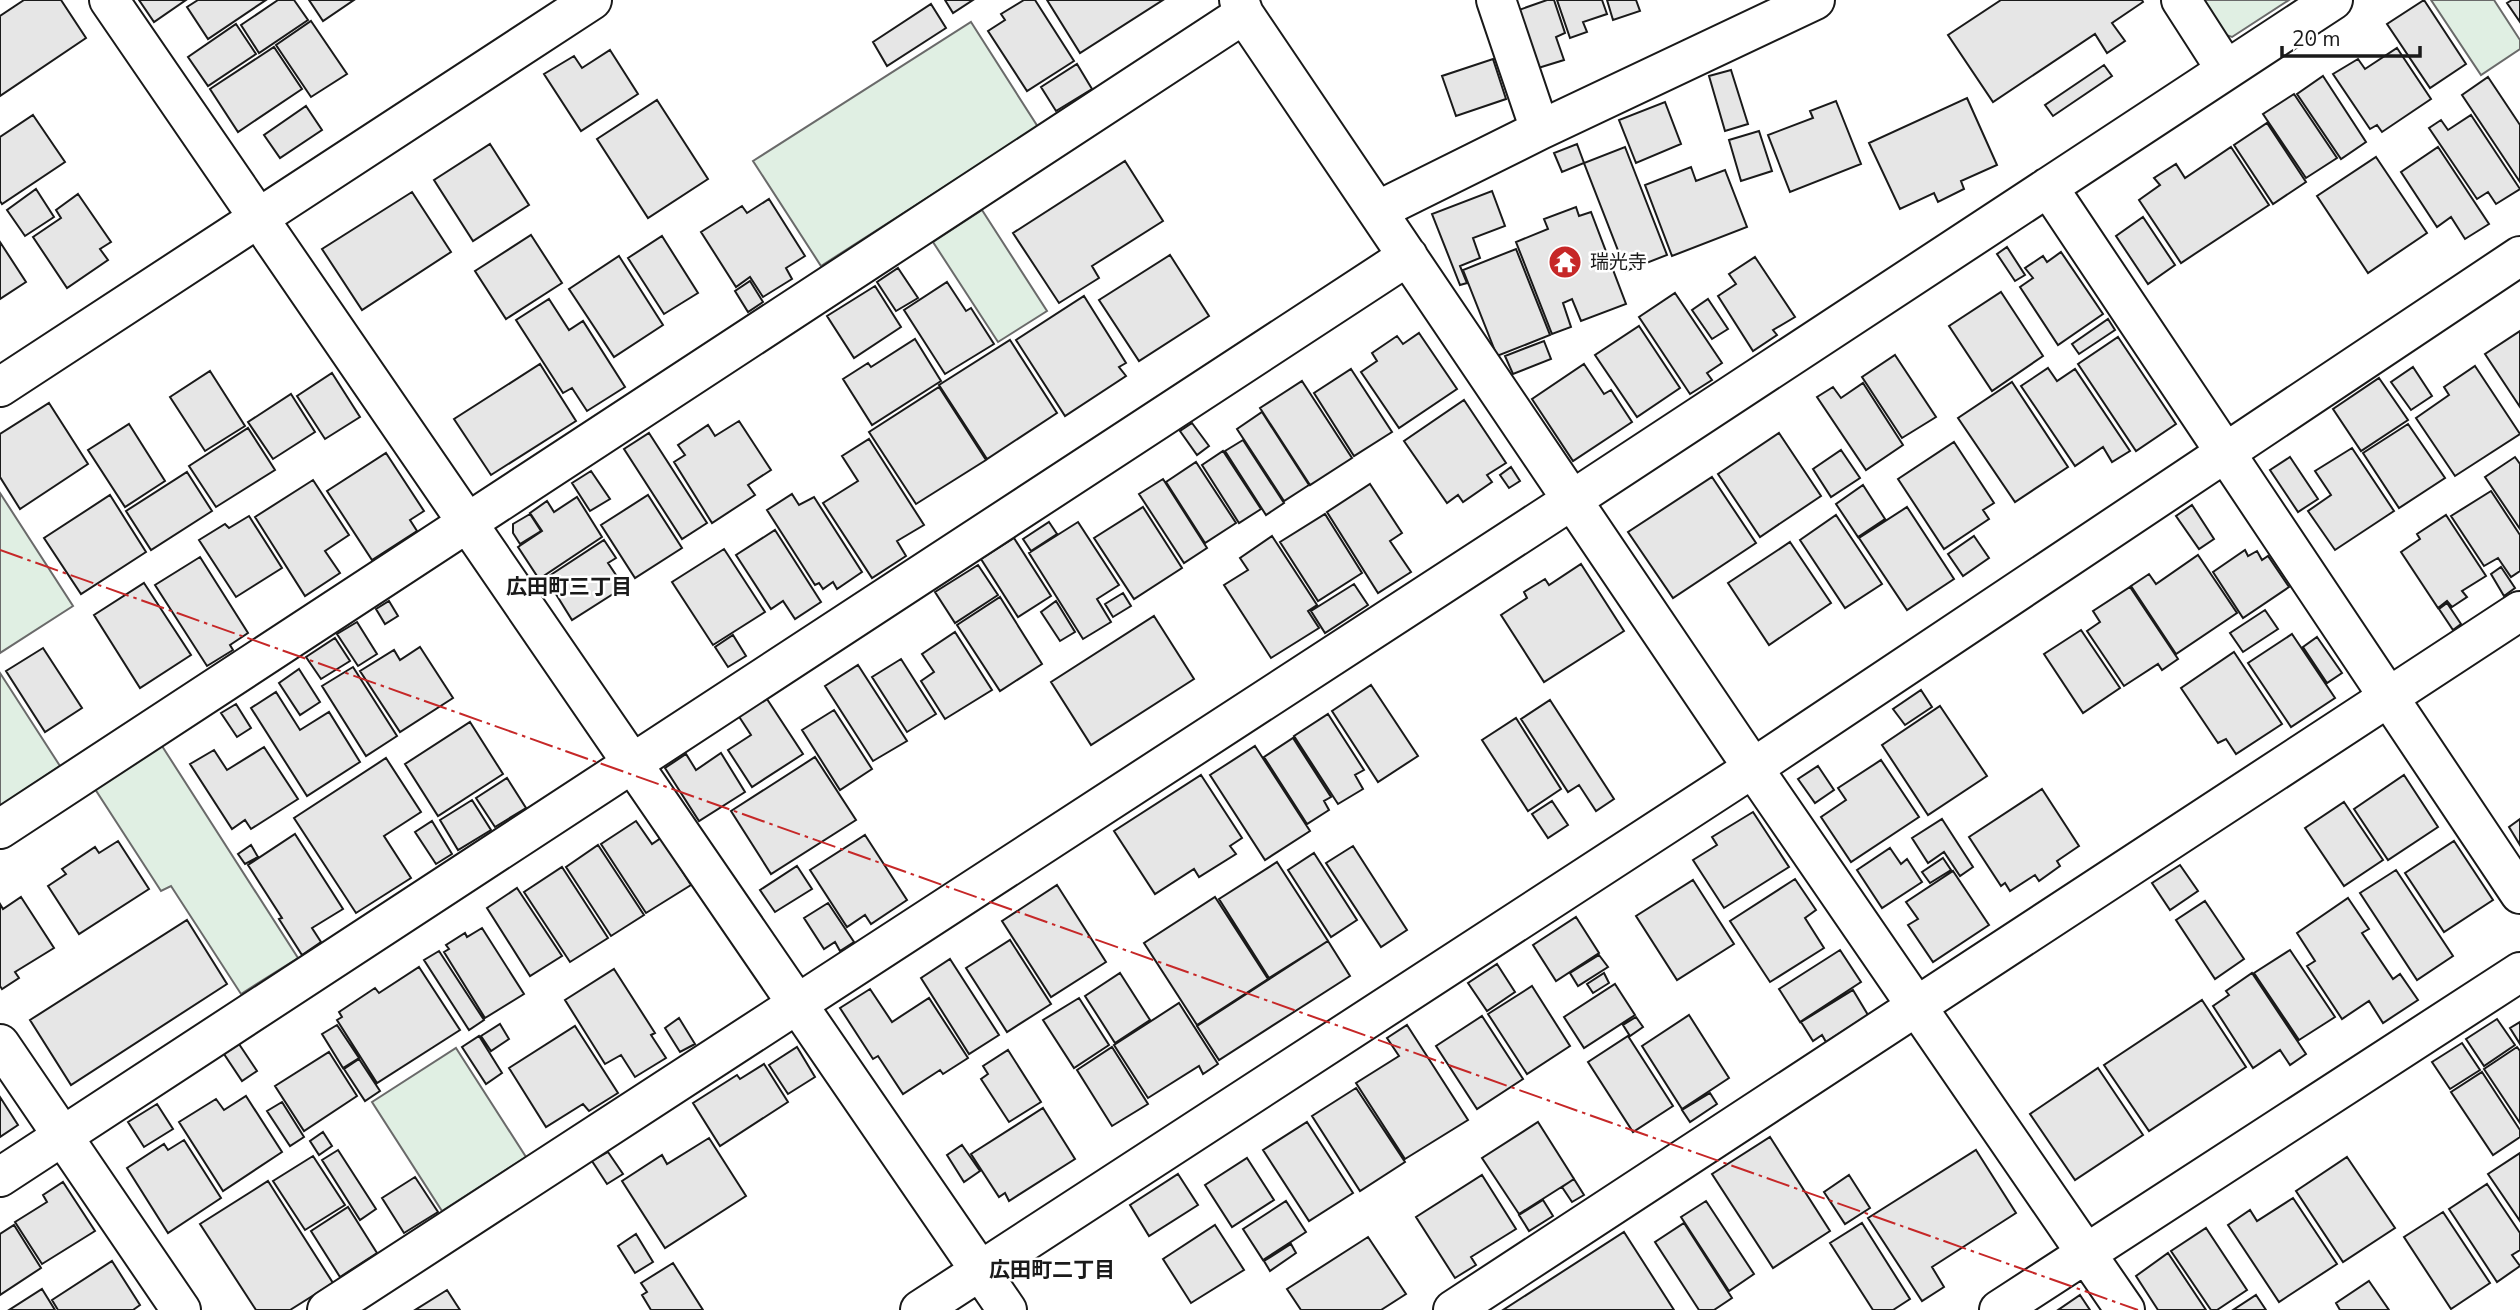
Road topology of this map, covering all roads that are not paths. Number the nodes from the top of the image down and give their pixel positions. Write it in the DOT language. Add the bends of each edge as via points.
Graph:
graph roads {
  1 [pos="109,0"];
  2 [pos="592,0"];
  3 [pos="1496,0"];
  4 [pos="1815,0"];
  5 [pos="2181,0"];
  6 [pos="2333,0"];
  7 [pos="1241,7"];
  8 [pos="2226,70"];
  9 [pos="1540,130"];
  10 [pos="2048,187"];
  11 [pos="1377,211"];
  12 [pos="259,218"];
  13 [pos="1408,256"];
  14 [pos="2520,256"];
  15 [pos="0,387"];
  16 [pos="2226,452"];
  17 [pos="1572,500"];
  18 [pos="468,522"];
  19 [pos="2520,611"];
  20 [pos="2389,697"];
  21 [pos="633,763"];
  22 [pos="1753,768"];
  23 [pos="0,829"];
  24 [pos="2520,894"];
  25 [pos="2520,972"];
  26 [pos="798,1004"];
  27 [pos="1918,1007"];
  28 [pos="0,1044"];
  29 [pos="63,1136"];
  30 [pos="0,1177"];
  31 [pos="2086,1253"];
  32 [pos="981,1270"];
  33 [pos="181,1310"];
  34 [pos="327,1310"];
  35 [pos="920,1310"];
  36 [pos="1007,1310"];
  37 [pos="1453,1310"];
  38 [pos="1999,1310"];
  39 [pos="2125,1310"];
  1 -- 12 [label="street"];
  2 -- 12 [label="street"];
  3 -- 9 [label="street"];
  4 -- 9 [label="street"];
  5 -- 8 [label="street"];
  6 -- 8 [label="street"];
  7 -- 11 [label="street"];
  7 -- 18 [label="street"];
  8 -- 10 [label="street"];
  9 -- 11 [label="street"];
  10 -- 16 [label="street"];
  10 -- 17 [label="street"];
  11 -- 13 [label="street"];
  12 -- 15 [label="street"];
  12 -- 18 [label="street"];
  13 -- 17 [label="street"];
  13 -- 21 [label="street"];
  14 -- 16 [label="street"];
  16 -- 20 [label="street"];
  16 -- 22 [label="street"];
  17 -- 22 [label="street"];
  17 -- 26 [label="street"];
  18 -- 21 [label="street"];
  18 -- 23 [label="street"];
  19 -- 20 [label="street"];
  20 -- 24 [label="street"];
  20 -- 27 [label="street"];
  21 -- 26 [label="street"];
  21 -- 29 [label="street"];
  22 -- 27 [label="street"];
  22 -- 32 [label="street"];
  25 -- 31 [label="street"];
  26 -- 32 [label="street"];
  26 -- 34 [label="street"];
  27 -- 31 [label="street"];
  27 -- 37 [label="street"];
  28 -- 29 [label="street"];
  29 -- 30 [label="street"];
  29 -- 33 [label="street"];
  31 -- 38 [label="street"];
  31 -- 39 [label="street"];
  32 -- 35 [label="street"];
  32 -- 36 [label="street"];
}
